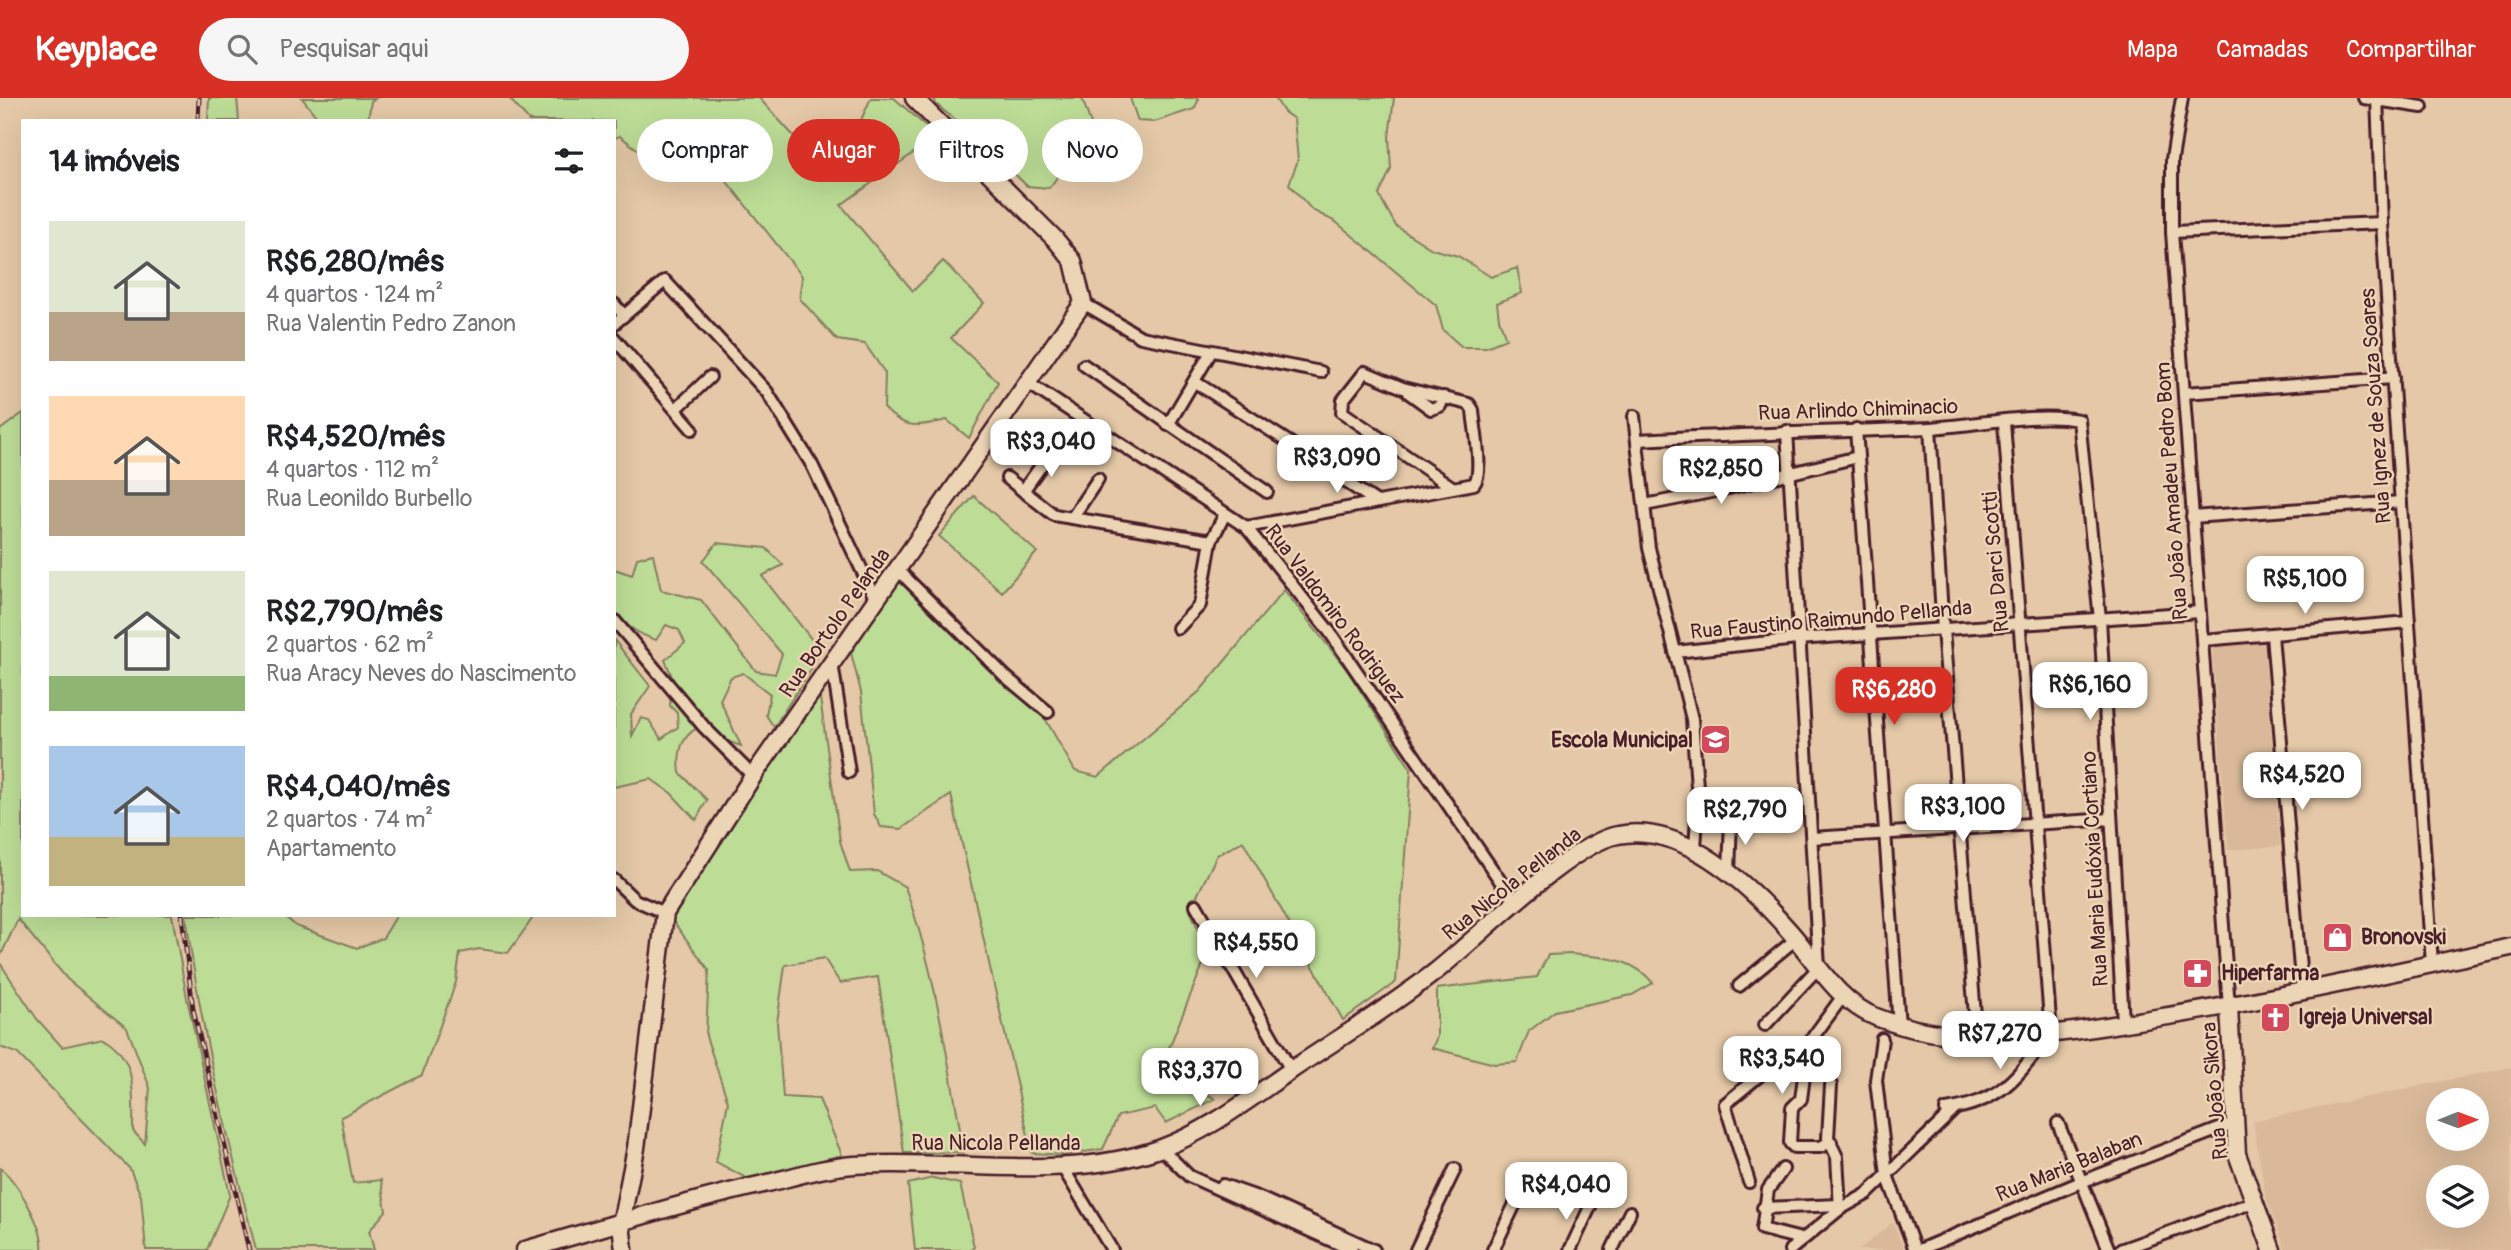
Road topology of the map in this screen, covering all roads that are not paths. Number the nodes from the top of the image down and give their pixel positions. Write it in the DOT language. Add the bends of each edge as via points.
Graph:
graph roads {
  1 [pos="914,98"];
  2 [pos="2182,98"];
  3 [pos="2364,98"];
  4 [pos="2377,99"];
  5 [pos="2422,107"];
  6 [pos="2382,223"];
  7 [pos="2172,232"];
  8 [pos="1083,303"];
  9 [pos="616,306"];
  10 [pos="624,315"];
  11 [pos="616,322"];
  12 [pos="616,340"];
  13 [pos="1211,352"];
  14 [pos="1084,365"];
  15 [pos="1321,372"];
  16 [pos="710,377"];
  17 [pos="2393,378"];
  18 [pos="1195,382"];
  19 [pos="1028,383"];
  20 [pos="2184,393"];
  21 [pos="676,409"];
  22 [pos="1634,416"];
  23 [pos="2079,420"];
  24 [pos="2004,422"];
  25 [pos="1168,425"];
  26 [pos="1930,428"];
  27 [pos="692,429"];
  28 [pos="1856,429"];
  29 [pos="1787,431"];
  30 [pos="1637,440"];
  31 [pos="1053,449"];
  32 [pos="1301,450"];
  33 [pos="1858,457"];
  34 [pos="1315,462"];
  35 [pos="1788,472"];
  36 [pos="1007,478"];
  37 [pos="1098,480"];
  38 [pos="1452,487"];
  39 [pos="1023,491"];
  40 [pos="1267,492"];
  41 [pos="1377,502"];
  42 [pos="2401,502"];
  43 [pos="1645,505"];
  44 [pos="1225,513"];
  45 [pos="2192,517"];
  46 [pos="1072,518"];
  47 [pos="1246,527"];
  48 [pos="1212,541"];
  49 [pos="898,569"];
  50 [pos="876,600"];
  51 [pos="2200,612"];
  52 [pos="2100,619"];
  53 [pos="616,622"];
  54 [pos="2409,622"];
  55 [pos="2021,624"];
  56 [pos="1178,628"];
  57 [pos="1943,629"];
  58 [pos="1872,634"];
  59 [pos="2272,635"];
  60 [pos="1797,639"];
  61 [pos="2203,640"];
  62 [pos="1675,652"];
  63 [pos="832,663"];
  64 [pos="1048,712"];
  65 [pos="849,772"];
  66 [pos="753,776"];
  67 [pos="1731,819"];
  68 [pos="2111,819"];
  69 [pos="2037,823"];
  70 [pos="1960,828"];
  71 [pos="1886,833"];
  72 [pos="1812,838"];
  73 [pos="1695,849"];
  74 [pos="1728,873"];
  75 [pos="616,882"];
  76 [pos="1516,904"];
  77 [pos="1196,905"];
  78 [pos="664,913"];
  79 [pos="1796,939"];
  80 [pos="2511,947"];
  81 [pos="2432,964"];
  82 [pos="1819,968"];
  83 [pos="1739,986"];
  84 [pos="2302,992"];
  85 [pos="1843,996"];
  86 [pos="2229,1007"];
  87 [pos="2123,1023"];
  88 [pos="1765,1025"];
  89 [pos="1899,1026"];
  90 [pos="2051,1033"];
  91 [pos="1882,1039"];
  92 [pos="1977,1039"];
  93 [pos="1806,1059"];
  94 [pos="1291,1070"];
  95 [pos="1831,1085"];
  96 [pos="2058,1123"];
  97 [pos="2235,1123"];
  98 [pos="1831,1142"];
  99 [pos="1161,1148"];
  100 [pos="1063,1168"];
  101 [pos="1455,1169"];
  102 [pos="1783,1169"];
  103 [pos="1887,1175"];
  104 [pos="1749,1182"];
  105 [pos="2081,1182"];
  106 [pos="2254,1202"];
  107 [pos="1515,1204"];
  108 [pos="1590,1207"];
  109 [pos="1840,1207"];
  110 [pos="1763,1209"];
  111 [pos="1630,1212"];
  112 [pos="621,1224"];
  113 [pos="1329,1234"];
  114 [pos="1801,1239"];
  115 [pos="525,1250"];
  116 [pos="624,1250"];
  117 [pos="1112,1250"];
  118 [pos="1352,1250"];
  119 [pos="1374,1250"];
  120 [pos="1416,1250"];
  121 [pos="1493,1250"];
  122 [pos="1570,1250"];
  123 [pos="1612,1250"];
  124 [pos="1790,1250"];
  125 [pos="1917,1250"];
  126 [pos="2109,1250"];
  127 [pos="2120,1250"];
  128 [pos="2273,1250"];
  1 -- 8 [label="main road" via="1055,239 1073,261"];
  2 -- 7 [label="street, Rua João Amadeu Pedro Bom" via="2172,159"];
  3 -- 4 [label="street"];
  4 -- 5 [label="street"];
  4 -- 6 [label="street, Rua Ignez de Souza Soares"];
  6 -- 7 [label="street"];
  6 -- 17 [label="street, Rua Ignez de Souza Soares"];
  7 -- 20 [label="street, Rua João Amadeu Pedro Bom"];
  8 -- 13 [label="street" via="1132,334"];
  8 -- 19 [label="main road, Rua Bortolo Pelanda"];
  9 -- 10 [label="street"];
  10 -- 11 [label="street"];
  10 -- 50 [label="street" via="666,281 767,391 813,466"];
  12 -- 21 [label="street"];
  13 -- 15 [label="street"];
  13 -- 18 [label="street"];
  14 -- 25 [label="street"];
  16 -- 21 [label="street"];
  17 -- 20 [label="street"];
  17 -- 42 [label="street, Rua Ignez de Souza Soares"];
  18 -- 25 [label="street"];
  18 -- 32 [label="street"];
  19 -- 44 [label="street, Rua Valdomiro Rodriguez"];
  19 -- 49 [label="main road, Rua Bortolo Pelanda"];
  20 -- 45 [label="street, Rua João Amadeu Pedro Bom"];
  21 -- 27 [label="street"];
  22 -- 30 [label="street"];
  23 -- 24 [label="street, Rua Arlindo Chiminacio" via="2037,417"];
  23 -- 52 [label="street, Rua Maria Eudóxia Cortiano"];
  24 -- 26 [label="street, Rua Arlindo Chiminacio"];
  24 -- 55 [label="street, Rua Darci Scotti"];
  25 -- 40 [label="street"];
  26 -- 28 [label="street, Rua Arlindo Chiminacio"];
  26 -- 57 [label="street"];
  28 -- 29 [label="street, Rua Arlindo Chiminacio"];
  28 -- 33 [label="street"];
  29 -- 30 [label="street, Rua Arlindo Chiminacio"];
  29 -- 35 [label="street"];
  30 -- 43 [label="street"];
  31 -- 39 [label="street"];
  33 -- 35 [label="street"];
  33 -- 58 [label="street"];
  34 -- 41 [label="street"];
  35 -- 43 [label="street"];
  35 -- 60 [label="street"];
  36 -- 39 [label="street"];
  37 -- 46 [label="street"];
  38 -- 38 [label="street" via="1347,417 1341,409 1343,400 1365,372 1403,388 1466,402 1473,410 1479,476 1474,484"];
  38 -- 41 [label="street"];
  39 -- 46 [label="street" via="1054,515"];
  41 -- 47 [label="street"];
  42 -- 45 [label="street"];
  42 -- 54 [label="street, Rua Ignez de Souza Soares"];
  43 -- 62 [label="street" via="1649,548"];
  44 -- 47 [label="street, Rua Valdomiro Rodriguez"];
  44 -- 48 [label="street"];
  45 -- 51 [label="street, Rua João Amadeu Pedro Bom"];
  46 -- 48 [label="street"];
  47 -- 76 [label="street, Rua Valdomiro Rodriguez" via="1329,631"];
  48 -- 56 [label="street" via="1200,605"];
  49 -- 50 [label="main road, Rua Bortolo Pelanda"];
  49 -- 64 [label="street" via="1006,677"];
  50 -- 63 [label="main road, Rua Bortolo Pelanda"];
  51 -- 52 [label="street, Rua Faustino Raimundo Pellanda"];
  51 -- 61 [label="street, Rua João Amadeu Pedro Bom"];
  52 -- 55 [label="street, Rua Faustino Raimundo Pellanda"];
  52 -- 68 [label="street, Rua Maria Eudóxia Cortiano"];
  53 -- 66 [label="street" via="704,727"];
  54 -- 59 [label="street"];
  54 -- 81 [label="street, Rua Ignez de Souza Soares"];
  55 -- 57 [label="street, Rua Faustino Raimundo Pellanda"];
  55 -- 69 [label="street, Rua Darci Scotti"];
  57 -- 58 [label="street, Rua Faustino Raimundo Pellanda"];
  57 -- 70 [label="street"];
  58 -- 60 [label="street, Rua Faustino Raimundo Pellanda"];
  58 -- 71 [label="street"];
  59 -- 61 [label="street"];
  59 -- 84 [label="street"];
  60 -- 62 [label="street, Rua Faustino Raimundo Pellanda"];
  60 -- 72 [label="street"];
  61 -- 86 [label="street, Rua João Amadeu Pedro Bom"];
  62 -- 73 [label="street" via="1692,719 1698,800"];
  63 -- 65 [label="street"];
  63 -- 66 [label="main road, Rua Bortolo Pelanda"];
  66 -- 78 [label="main road, Rua Bortolo Pelanda"];
  67 -- 74 [label="street"];
  68 -- 69 [label="street"];
  68 -- 87 [label="street, Rua Maria Eudóxia Cortiano"];
  69 -- 70 [label="street"];
  69 -- 90 [label="street, Rua Darci Scotti"];
  70 -- 71 [label="street"];
  70 -- 92 [label="street"];
  71 -- 72 [label="street"];
  71 -- 89 [label="street"];
  72 -- 82 [label="street"];
  73 -- 74 [label="main road, Rua Nicola Pellanda"];
  73 -- 76 [label="main road, Rua Nicola Pellanda" via="1664,836 1615,835 1589,846"];
  74 -- 79 [label="main road, Rua Nicola Pellanda"];
  75 -- 78 [label="street" via="624,892"];
  76 -- 94 [label="main road, Rua Nicola Pellanda" via="1432,974"];
  77 -- 94 [label="street"];
  78 -- 112 [label="main road, Rua Bortolo Pelanda" via="636,1148"];
  79 -- 82 [label="main road, Rua Nicola Pellanda"];
  79 -- 83 [label="street"];
  80 -- 81 [label="main road, Rua Nicola Pellanda"];
  81 -- 84 [label="main road, Rua Nicola Pellanda"];
  82 -- 85 [label="main road, Rua Nicola Pellanda"];
  82 -- 88 [label="street"];
  84 -- 86 [label="main road, Rua Nicola Pellanda"];
  85 -- 89 [label="main road, Rua Nicola Pellanda" via="1862,1012"];
  85 -- 93 [label="street" via="1822,1023"];
  86 -- 87 [label="main road, Rua Nicola Pellanda"];
  86 -- 97 [label="main road, Rua João Sikora"];
  87 -- 90 [label="main road, Rua Nicola Pellanda"];
  89 -- 92 [label="main road, Rua Nicola Pellanda"];
  90 -- 92 [label="main road, Rua Nicola Pellanda"];
  90 -- 103 [label="street" via="2000,1092 1971,1107 1951,1110"];
  91 -- 103 [label="street" via="1876,1080"];
  93 -- 98 [label="street" via="1801,1099 1791,1114 1790,1143 1820,1147"];
  93 -- 104 [label="street" via="1778,1060 1725,1104"];
  94 -- 99 [label="main road, Rua Nicola Pellanda" via="1230,1114"];
  95 -- 98 [label="street"];
  96 -- 105 [label="street"];
  97 -- 105 [label="street, Rua Maria Balaban"];
  97 -- 106 [label="main road, Rua João Sikora" via="2238,1154"];
  98 -- 109 [label="street" via="1837,1157"];
  99 -- 100 [label="main road, Rua Nicola Pellanda" via="1107,1163"];
  99 -- 113 [label="street" via="1178,1168"];
  100 -- 112 [label="main road, Rua Nicola Pellanda" via="847,1165 669,1205"];
  100 -- 117 [label="street"];
  101 -- 120 [label="street"];
  102 -- 110 [label="street" via="1768,1190"];
  103 -- 109 [label="street" via="1867,1194"];
  103 -- 125 [label="street"];
  105 -- 125 [label="street, Rua Maria Balaban"];
  105 -- 126 [label="street"];
  106 -- 127 [label="street"];
  106 -- 128 [label="main road, Rua João Sikora"];
  107 -- 121 [label="street"];
  108 -- 122 [label="street"];
  109 -- 110 [label="street"];
  109 -- 114 [label="street"];
  110 -- 114 [label="street" via="1762,1229"];
  111 -- 123 [label="street"];
  112 -- 115 [label="main road, Rua Nicola Pellanda"];
  112 -- 116 [label="main road, Rua Bortolo Pelanda"];
  113 -- 118 [label="street"];
  113 -- 119 [label="street"];
  114 -- 124 [label="street"];
}
